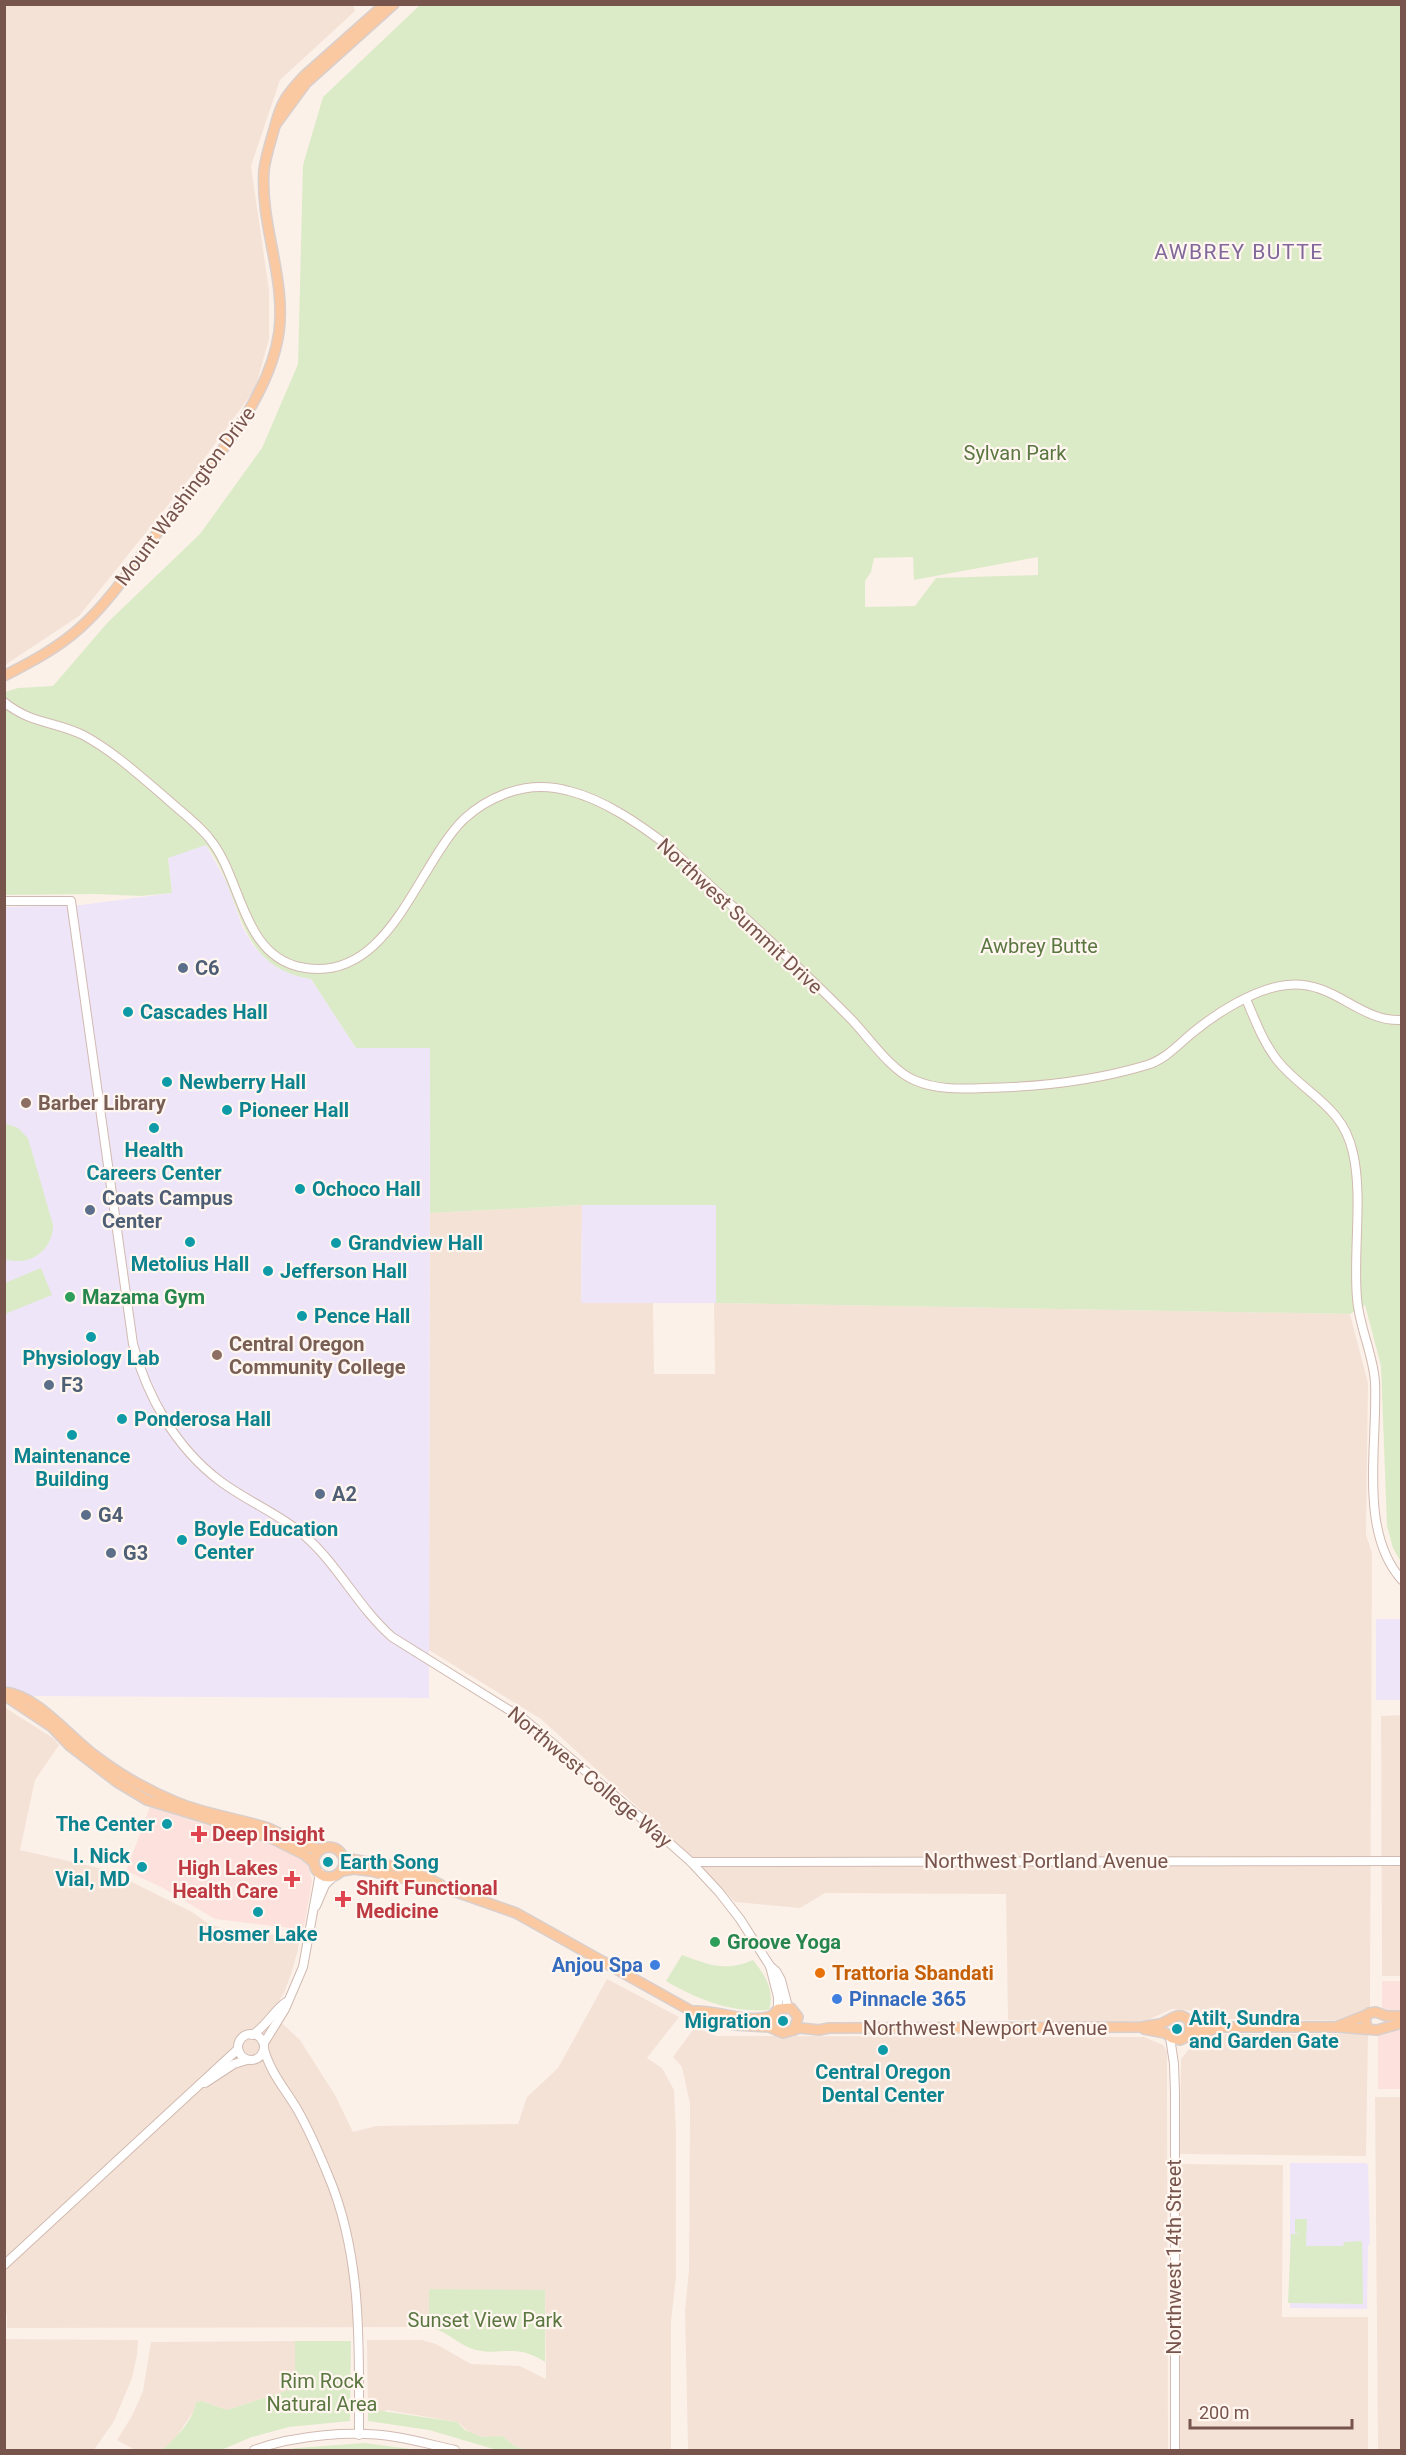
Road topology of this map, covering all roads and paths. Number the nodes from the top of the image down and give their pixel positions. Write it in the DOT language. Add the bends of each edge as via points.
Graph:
graph roads {
  1 [pos="385,4"];
  2 [pos="394,4"];
  3 [pos="276,124"];
  4 [pos="4,676"];
  5 [pos="4,702"];
  6 [pos="4,901"];
  7 [pos="1246,999"];
  8 [pos="1401,1020"];
  9 [pos="1401,1580"];
  10 [pos="4,1693"];
  11 [pos="320,1849"];
  12 [pos="344,1858"];
  13 [pos="1401,1861"];
  14 [pos="691,1862"];
  15 [pos="314,1863"];
  16 [pos="342,1871"];
  17 [pos="320,1873"];
  18 [pos="333,1877"];
  19 [pos="445,1888"];
  20 [pos="313,1915"];
  21 [pos="770,1966"];
  22 [pos="286,2002"];
  23 [pos="789,2007"];
  24 [pos="693,2011"];
  25 [pos="775,2012"];
  26 [pos="1366,2015"];
  27 [pos="1401,2016"];
  28 [pos="798,2017"];
  29 [pos="1169,2020"];
  30 [pos="1190,2022"];
  31 [pos="1401,2023"];
  32 [pos="1140,2027"];
  33 [pos="1216,2027"];
  34 [pos="1336,2027"];
  35 [pos="829,2028"];
  36 [pos="1367,2028"];
  37 [pos="776,2029"];
  38 [pos="794,2030"];
  39 [pos="252,2035"];
  40 [pos="1169,2036"];
  41 [pos="1188,2036"];
  42 [pos="264,2046"];
  43 [pos="238,2049"];
  44 [pos="250,2060"];
  45 [pos="1174,2064"];
  46 [pos="273,2073"];
  47 [pos="199,2088"];
  48 [pos="4,2265"];
  49 [pos="359,2435"];
  50 [pos="254,2451"];
  51 [pos="455,2451"];
  52 [pos="1175,2451"];
  1 -- 3 [label="main road, Mount Washington Drive" via="298,82 276,115"];
  2 -- 3 [label="main road, Mount Washington Drive" via="306,83"];
  3 -- 4 [label="main road, Mount Washington Drive" via="267,152 264,185 281,312 271,366 259,395 244,420 95,613 55,648"];
  5 -- 7 [label="street, Northwest Summit Drive" via="30,719 84,736 126,765 201,828 220,852 257,937 281,959 299,967 329,968 364,953 410,901 448,837 464,819 492,798 536,787 583,795 644,828 668,846 849,1017 900,1071 925,1085 965,1089 1047,1086 1149,1065 1218,1014"];
  6 -- 14 [label="street, Northwest College Way" via="71,901 133,1344 150,1393 169,1426 220,1481 284,1519 306,1537 375,1623 525,1720"];
  7 -- 8 [label="street, Northwest Summit Drive" via="1276,987 1304,985 1326,990 1379,1017"];
  7 -- 9 [label="street" via="1272,1053 1329,1107 1351,1142 1355,1166 1357,1300 1375,1382 1376,1528 1386,1557"];
  10 -- 11 [label="main road" via="30,1702 96,1757 178,1803 267,1828"];
  10 -- 15 [label="main road" via="117,1782 147,1800 271,1838"];
  11 -- 12 [label="main road" via="333,1848"];
  11 -- 15 [label="main road"];
  12 -- 16 [label="main road"];
  12 -- 19 [label="main road" via="397,1867"];
  13 -- 14 [label="street, Northwest Portland Avenue"];
  14 -- 21 [label="street, Northwest College Way" via="740,1919"];
  15 -- 17 [label="main road"];
  16 -- 18 [label="main road"];
  16 -- 19 [label="main road" via="370,1871"];
  17 -- 18 [label="main road"];
  17 -- 20 [label="street"];
  18 -- 20 [label="street"];
  19 -- 24 [label="main road" via="537,1923"];
  20 -- 22 [label="street" via="303,1967"];
  21 -- 23 [label="street, Northwest College Way" via="781,1980"];
  21 -- 25 [label="street, Northwest College Way" via="776,1987"];
  22 -- 39 [label="street"];
  22 -- 42 [label="street"];
  23 -- 25 [label="main road"];
  23 -- 28 [label="main road"];
  24 -- 25 [label="main road" via="761,2019"];
  24 -- 37 [label="main road" via="718,2023"];
  25 -- 37 [label="main road" via="772,2021"];
  26 -- 27 [label="main road" via="1376,2012"];
  26 -- 34 [label="main road"];
  26 -- 36 [label="main road"];
  28 -- 35 [label="main road, Northwest Newport Avenue"];
  28 -- 38 [label="main road"];
  29 -- 30 [label="main road" via="1182,2016"];
  29 -- 32 [label="main road, Northwest Newport Avenue"];
  29 -- 40 [label="main road"];
  30 -- 33 [label="main road"];
  30 -- 41 [label="main road"];
  31 -- 36 [label="main road" via="1377,2031"];
  32 -- 35 [label="main road, Northwest Newport Avenue"];
  32 -- 40 [label="main road, Northwest Newport Avenue"];
  33 -- 34 [label="main road"];
  33 -- 41 [label="main road"];
  34 -- 36 [label="main road"];
  35 -- 38 [label="main road, Northwest Newport Avenue"];
  37 -- 38 [label="main road" via="786,2033"];
  39 -- 42 [label="street" via="259,2037"];
  39 -- 43 [label="street" via="243,2037"];
  40 -- 41 [label="main road" via="1180,2040"];
  40 -- 45 [label="street, Northwest 14th Street"];
  41 -- 45 [label="street, Northwest 14th Street"];
  42 -- 44 [label="street" via="260,2057"];
  42 -- 46 [label="street"];
  43 -- 44 [label="street" via="241,2056"];
  43 -- 47 [label="street"];
  44 -- 46 [label="street"];
  44 -- 47 [label="street" via="234,2064"];
  45 -- 52 [label="street, Northwest 14th Street"];
  46 -- 49 [label="street" via="298,2112 329,2176 344,2219 356,2289"];
  47 -- 48 [label="street"];
  49 -- 50 [label="street" via="325,2435"];
  49 -- 51 [label="street" via="395,2437"];
}
